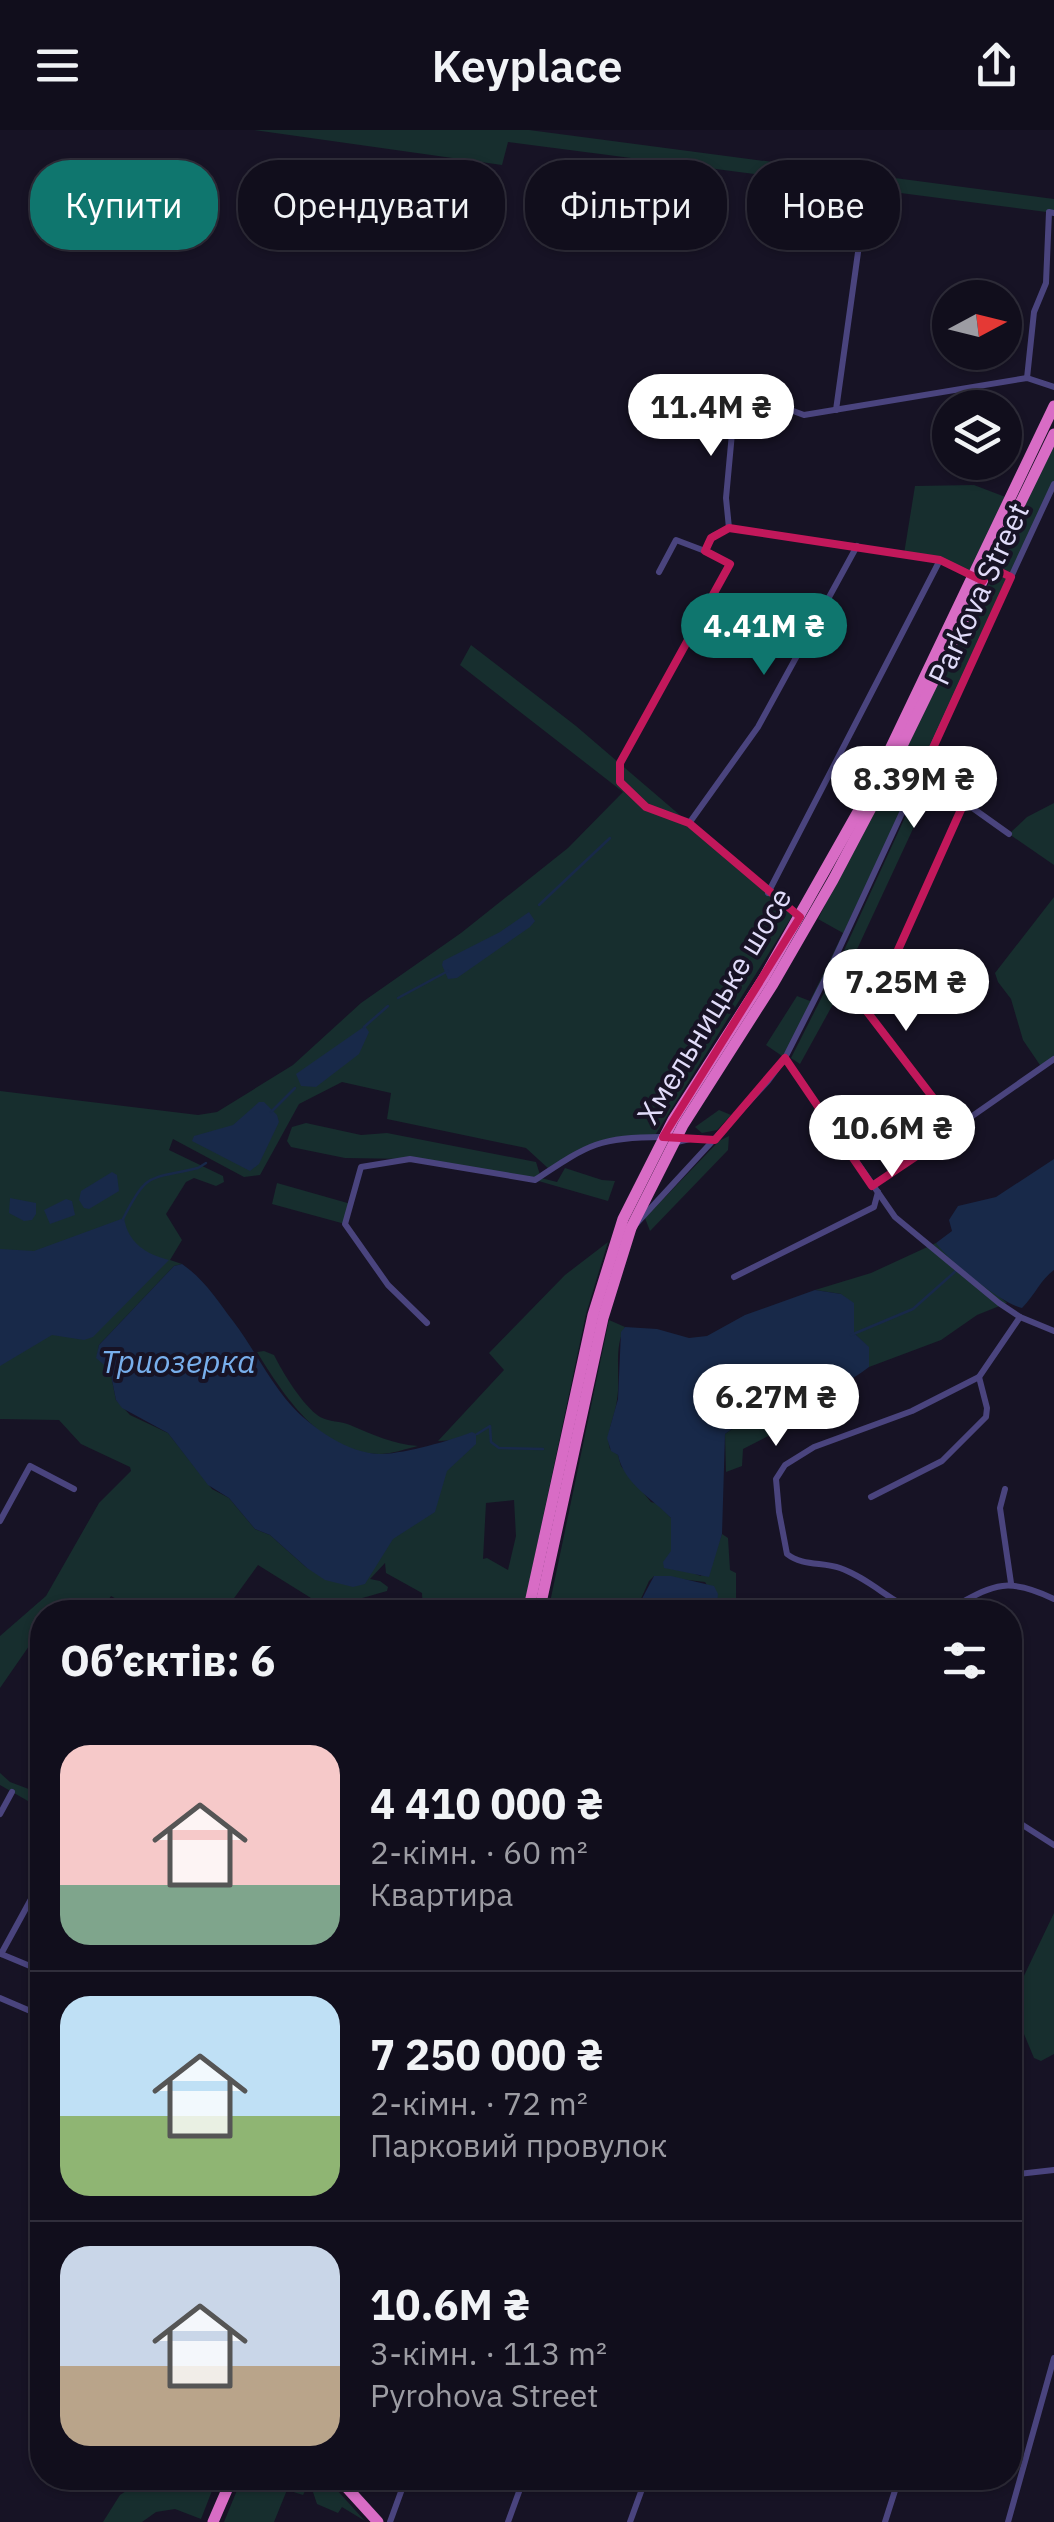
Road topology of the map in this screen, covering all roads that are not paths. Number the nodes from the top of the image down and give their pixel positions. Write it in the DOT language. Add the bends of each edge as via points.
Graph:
graph roads {
  1 [pos="1054,213"];
  2 [pos="859,250"];
  3 [pos="1027,378"];
  4 [pos="1054,387"];
  5 [pos="1054,406"];
  6 [pos="836,410"];
  7 [pos="1054,434"];
  8 [pos="1054,484"];
  9 [pos="729,528"];
  10 [pos="858,546"];
  11 [pos="705,551"];
  12 [pos="940,560"];
  13 [pos="990,567"];
  14 [pos="659,572"];
  15 [pos="1011,577"];
  16 [pos="978,579"];
  17 [pos="922,772"];
  18 [pos="964,802"];
  19 [pos="689,823"];
  20 [pos="1009,834"];
  21 [pos="768,893"];
  22 [pos="800,917"];
  23 [pos="828,973"];
  24 [pos="842,979"];
  25 [pos="785,1058"];
  26 [pos="1054,1059"];
  27 [pos="957,1129"];
  28 [pos="668,1140"];
  29 [pos="715,1140"];
  30 [pos="875,1189"];
  31 [pos="631,1228"];
  32 [pos="734,1277"];
  33 [pos="598,1317"];
  34 [pos="1020,1317"];
  35 [pos="427,1323"];
  36 [pos="1054,1331"];
  37 [pos="980,1377"];
  38 [pos="74,1489"];
  39 [pos="1005,1489"];
  40 [pos="871,1497"];
  41 [pos="0,1522"];
  42 [pos="1011,1583"];
  43 [pos="1054,1599"];
  44 [pos="531,1600"];
  45 [pos="541,1600"];
  46 [pos="896,1600"];
  47 [pos="972,1600"];
  48 [pos="12,1792"];
  49 [pos="0,1814"];
  50 [pos="1022,1826"];
  51 [pos="1054,1845"];
  52 [pos="30,1901"];
  53 [pos="0,1954"];
  54 [pos="30,1966"];
  55 [pos="0,1998"];
  56 [pos="30,2011"];
  57 [pos="1054,2170"];
  58 [pos="1022,2174"];
  59 [pos="1054,2358"];
  60 [pos="1022,2472"];
  61 [pos="227,2490"];
  62 [pos="340,2490"];
  63 [pos="349,2490"];
  64 [pos="402,2490"];
  65 [pos="520,2490"];
  66 [pos="642,2490"];
  67 [pos="894,2490"];
  68 [pos="1017,2490"];
  69 [pos="213,2522"];
  70 [pos="369,2522"];
  71 [pos="378,2522"];
  72 [pos="390,2522"];
  73 [pos="508,2522"];
  74 [pos="630,2522"];
  75 [pos="885,2522"];
  76 [pos="1008,2522"];
  1 -- 3 [label="street" via="1048,212 1046,283 1033,317"];
  2 -- 6 [label="street"];
  3 -- 4 [label="street"];
  3 -- 6 [label="street"];
  5 -- 16 [label="highway, Хмельницьке шосе"];
  6 -- 9 [label="street" via="800,414 736,390"];
  7 -- 13 [label="highway, Хмельницьке шосе"];
  8 -- 15 [label="street, Parkova Street"];
  9 -- 10 [label="street"];
  9 -- 11 [label="street" via="713,536"];
  10 -- 12 [label="street"];
  10 -- 19 [label="street" via="758,727"];
  11 -- 14 [label="street" via="676,540"];
  11 -- 19 [label="street" via="730,564 620,763 623,788 646,807"];
  12 -- 16 [label="street"];
  12 -- 21 [label="street"];
  13 -- 15 [label="street"];
  13 -- 16 [label="highway, Хмельницьке шосе"];
  15 -- 17 [label="street, Parkova Street"];
  16 -- 22 [label="highway, Хмельницьке шосе"];
  16 -- 28 [label="highway, Хмельницьке шосе" via="832,880 773,984"];
  17 -- 18 [label="street"];
  17 -- 23 [label="street, Parkova Street"];
  18 -- 20 [label="street"];
  18 -- 24 [label="street" via="889,970 879,976 862,968"];
  19 -- 21 [label="street"];
  21 -- 22 [label="street"];
  22 -- 28 [label="highway, Хмельницьке шосе"];
  23 -- 24 [label="street"];
  23 -- 25 [label="street, Parkova Street"];
  24 -- 27 [label="street"];
  25 -- 29 [label="street, Parkova Street"];
  25 -- 30 [label="street"];
  26 -- 27 [label="street"];
  27 -- 30 [label="street"];
  28 -- 29 [label="street"];
  28 -- 31 [label="highway, Хмельницьке шосе"];
  28 -- 33 [label="highway, Хмельницьке шосе" via="614,1240"];
  28 -- 35 [label="street" via="598,1142 536,1180 410,1160 361,1167 345,1224 388,1285"];
  29 -- 31 [label="street, Parkova Street"];
  30 -- 32 [label="street" via="874,1207"];
  30 -- 34 [label="street" via="895,1217"];
  31 -- 33 [label="highway, Хмельницьке шосе"];
  33 -- 44 [label="highway"];
  33 -- 45 [label="highway"];
  34 -- 36 [label="street"];
  34 -- 37 [label="street"];
  37 -- 40 [label="street" via="986,1417 942,1461"];
  37 -- 46 [label="street" via="814,1447 784,1465 776,1480 787,1554 837,1566"];
  38 -- 41 [label="street" via="30,1466"];
  39 -- 42 [label="street" via="1000,1508"];
  42 -- 43 [label="street"];
  42 -- 47 [label="street"];
  48 -- 49 [label="street"];
  50 -- 51 [label="street"];
  52 -- 53 [label="street"];
  53 -- 54 [label="street"];
  55 -- 56 [label="street"];
  57 -- 58 [label="street"];
  59 -- 60 [label="street"];
  61 -- 69 [label="highway"];
  62 -- 70 [label="highway"];
  63 -- 71 [label="highway"];
  64 -- 72 [label="street"];
  65 -- 73 [label="street"];
  66 -- 74 [label="street"];
  67 -- 75 [label="street"];
  68 -- 76 [label="street"];
}
